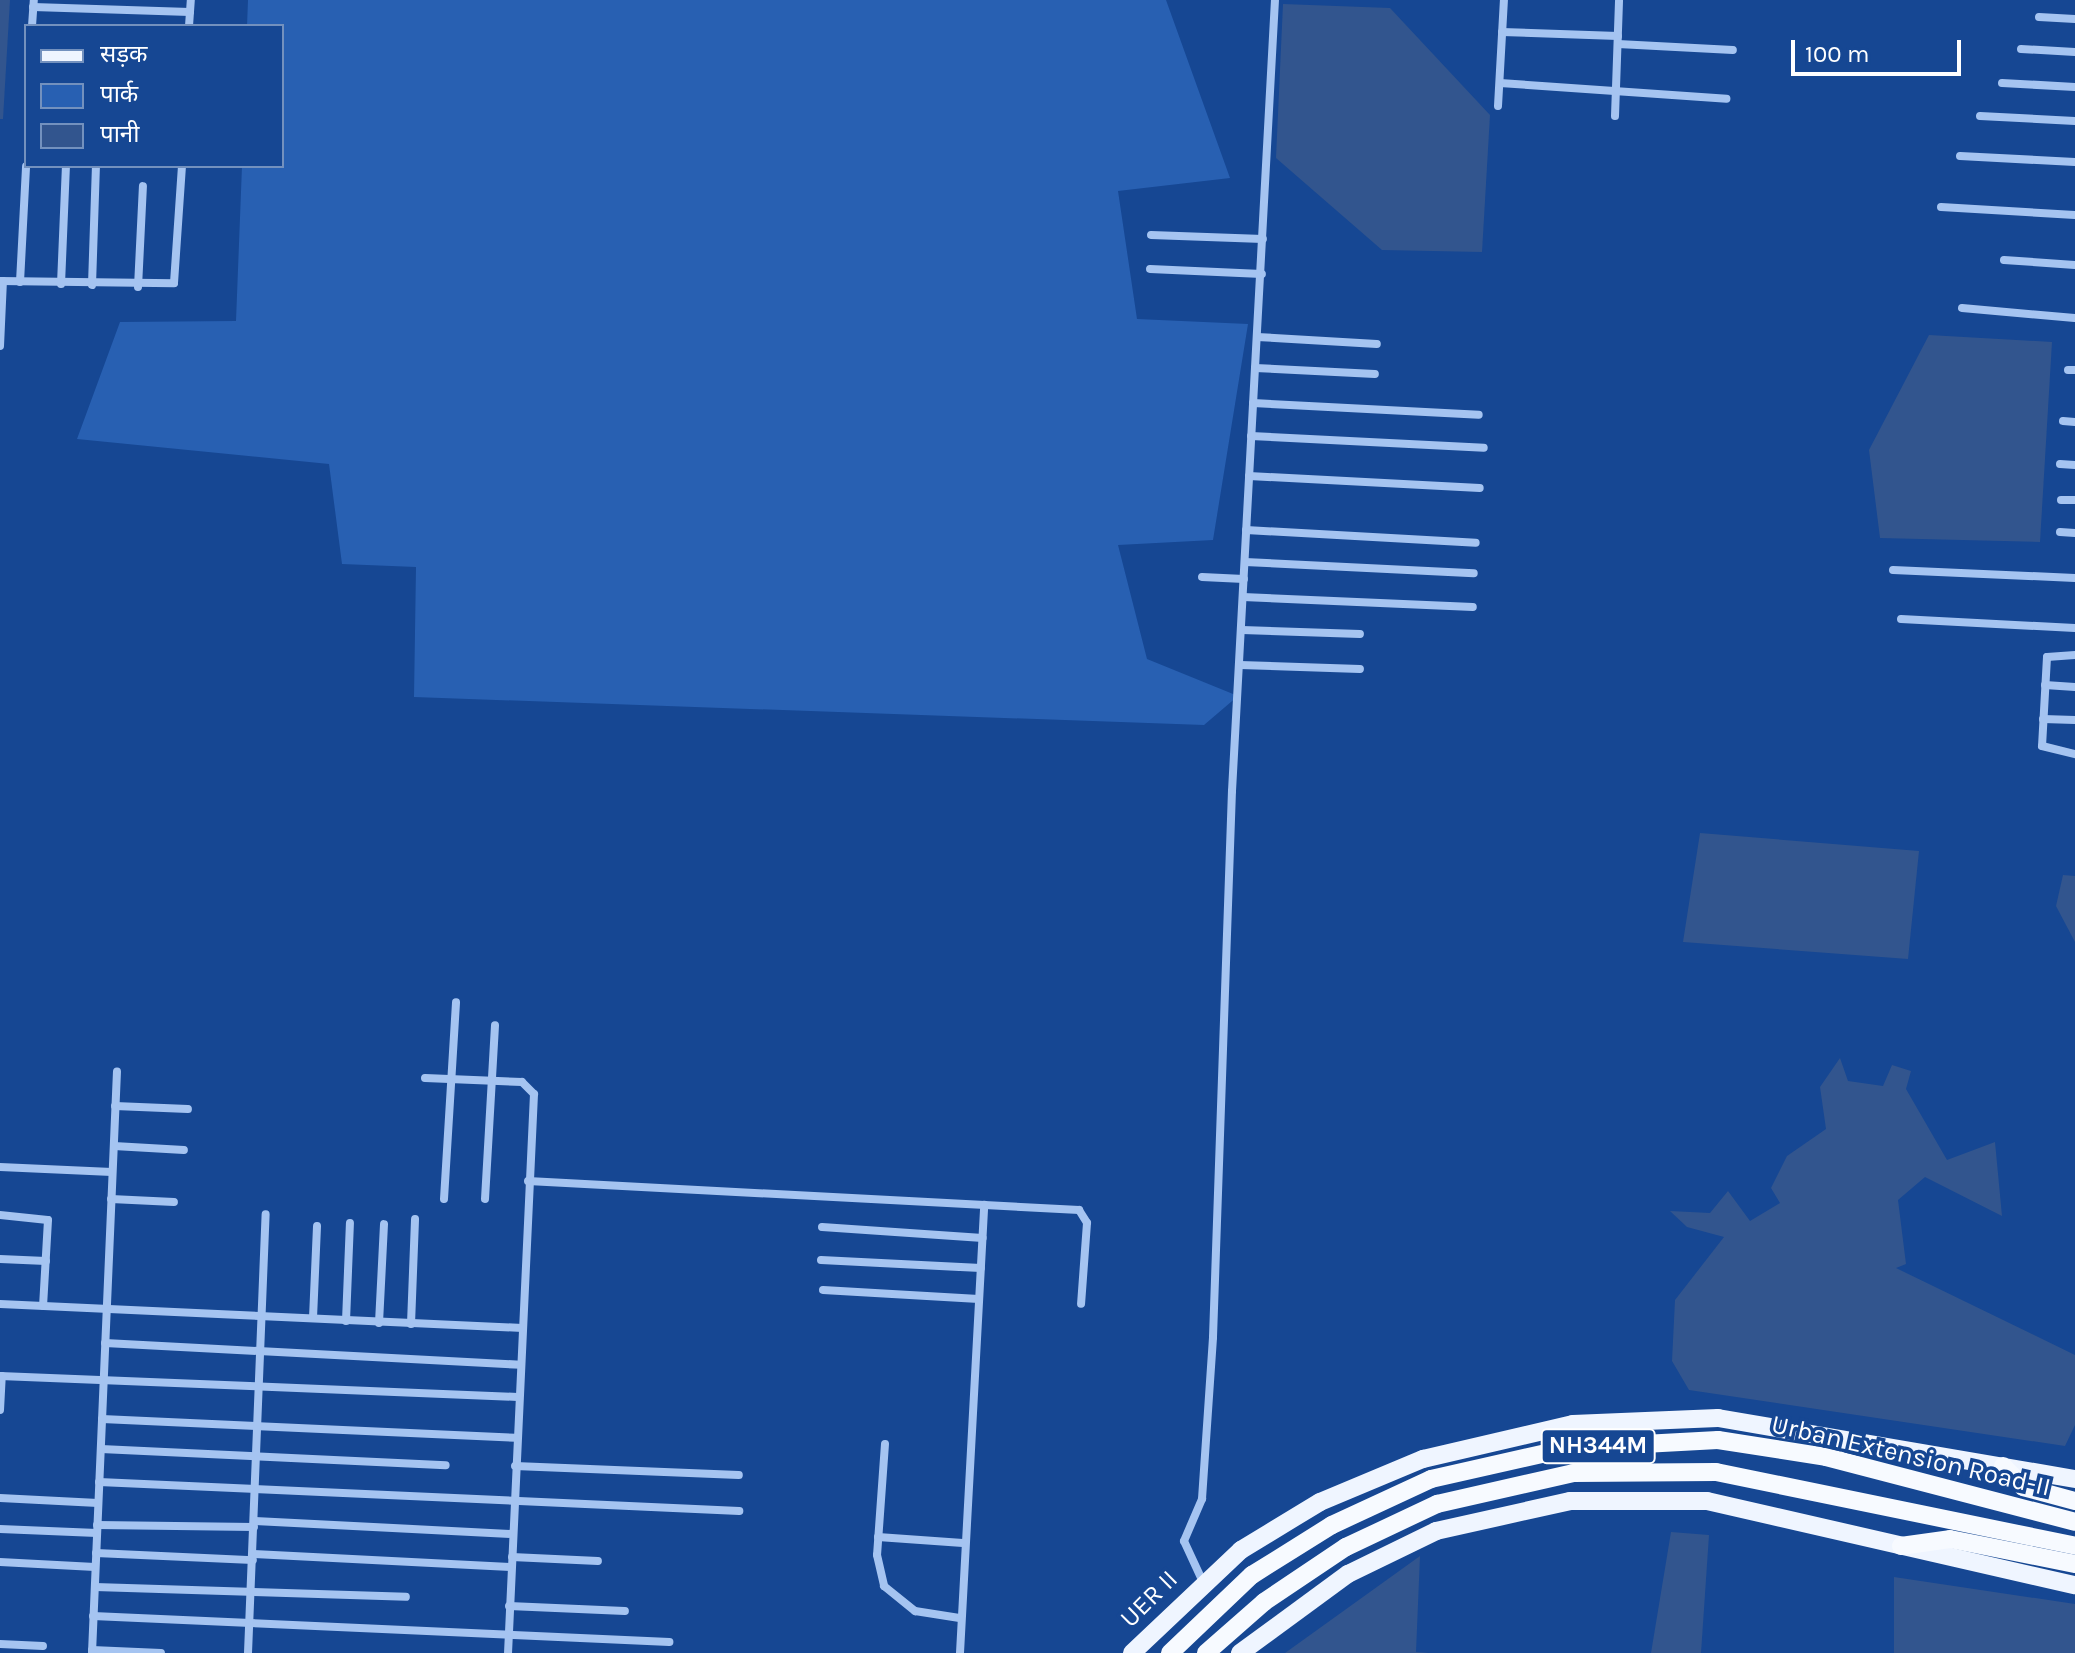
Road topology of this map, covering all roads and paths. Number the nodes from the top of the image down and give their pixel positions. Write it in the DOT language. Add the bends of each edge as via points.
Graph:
graph roads {
  1 [pos="191,0"];
  2 [pos="1275,0"];
  3 [pos="1504,0"];
  4 [pos="1619,0"];
  5 [pos="34,3"];
  6 [pos="190,12"];
  7 [pos="2039,17"];
  8 [pos="2075,19"];
  9 [pos="32,24"];
  10 [pos="189,24"];
  11 [pos="1502,32"];
  12 [pos="1618,40"];
  13 [pos="2021,49"];
  14 [pos="1733,50"];
  15 [pos="2075,52"];
  16 [pos="1500,83"];
  17 [pos="2002,83"];
  18 [pos="2075,87"];
  19 [pos="1616,90"];
  20 [pos="1726,99"];
  21 [pos="1498,106"];
  22 [pos="1615,116"];
  23 [pos="1980,116"];
  24 [pos="2075,121"];
  25 [pos="1960,156"];
  26 [pos="2075,162"];
  27 [pos="26,168"];
  28 [pos="66,168"];
  29 [pos="96,168"];
  30 [pos="182,168"];
  31 [pos="143,186"];
  32 [pos="1941,207"];
  33 [pos="2075,215"];
  34 [pos="1151,235"];
  35 [pos="1263,239"];
  36 [pos="2004,260"];
  37 [pos="2075,265"];
  38 [pos="1150,269"];
  39 [pos="1262,274"];
  40 [pos="2,281"];
  41 [pos="20,282"];
  42 [pos="61,284"];
  43 [pos="92,285"];
  44 [pos="138,287"];
  45 [pos="1962,308"];
  46 [pos="2075,318"];
  47 [pos="1257,337"];
  48 [pos="1377,344"];
  49 [pos="0,346"];
  50 [pos="1255,368"];
  51 [pos="1375,374"];
  52 [pos="1253,403"];
  53 [pos="1479,415"];
  54 [pos="2063,421"];
  55 [pos="2075,422"];
  56 [pos="1251,436"];
  57 [pos="1484,448"];
  58 [pos="2060,464"];
  59 [pos="2075,465"];
  60 [pos="1249,476"];
  61 [pos="1480,488"];
  62 [pos="2061,500"];
  63 [pos="2075,500"];
  64 [pos="1246,530"];
  65 [pos="2060,532"];
  66 [pos="2075,533"];
  67 [pos="1476,543"];
  68 [pos="1245,562"];
  69 [pos="1893,570"];
  70 [pos="1474,573"];
  71 [pos="1202,577"];
  72 [pos="2075,578"];
  73 [pos="1244,579"];
  74 [pos="1243,597"];
  75 [pos="1473,607"];
  76 [pos="1901,619"];
  77 [pos="2075,628"];
  78 [pos="1242,630"];
  79 [pos="1360,634"];
  80 [pos="2075,655"];
  81 [pos="1240,665"];
  82 [pos="1360,669"];
  83 [pos="2045,685"];
  84 [pos="2075,687"];
  85 [pos="2043,719"];
  86 [pos="2075,720"];
  87 [pos="2075,754"];
  88 [pos="456,1002"];
  89 [pos="495,1025"];
  90 [pos="117,1072"];
  91 [pos="425,1078"];
  92 [pos="450,1080"];
  93 [pos="492,1081"];
  94 [pos="115,1106"];
  95 [pos="188,1109"];
  96 [pos="114,1146"];
  97 [pos="184,1150"];
  98 [pos="0,1167"];
  99 [pos="112,1172"];
  100 [pos="528,1181"];
  101 [pos="111,1199"];
  102 [pos="444,1199"];
  103 [pos="485,1199"];
  104 [pos="174,1202"];
  105 [pos="984,1205"];
  106 [pos="266,1214"];
  107 [pos="0,1215"];
  108 [pos="415,1219"];
  109 [pos="350,1223"];
  110 [pos="384,1224"];
  111 [pos="317,1226"];
  112 [pos="822,1227"];
  113 [pos="983,1238"];
  114 [pos="0,1259"];
  115 [pos="821,1260"];
  116 [pos="46,1261"];
  117 [pos="981,1268"];
  118 [pos="823,1290"];
  119 [pos="979,1299"];
  120 [pos="0,1304"];
  121 [pos="1081,1304"];
  122 [pos="43,1306"];
  123 [pos="107,1309"];
  124 [pos="265,1313"];
  125 [pos="313,1318"];
  126 [pos="346,1321"];
  127 [pos="379,1323"];
  128 [pos="411,1324"];
  129 [pos="522,1328"];
  130 [pos="105,1343"];
  131 [pos="263,1350"];
  132 [pos="520,1365"];
  133 [pos="1,1376"];
  134 [pos="104,1380"];
  135 [pos="261,1383"];
  136 [pos="518,1397"];
  137 [pos="0,1410"];
  138 [pos="102,1419"];
  139 [pos="257,1425"];
  140 [pos="516,1438"];
  141 [pos="885,1444"];
  142 [pos="101,1449"];
  143 [pos="256,1456"];
  144 [pos="446,1465"];
  145 [pos="515,1466"];
  146 [pos="2003,1466"];
  147 [pos="739,1475"];
  148 [pos="2075,1479"];
  149 [pos="99,1482"];
  150 [pos="256,1489"];
  151 [pos="0,1498"];
  152 [pos="515,1498"];
  153 [pos="2075,1501"];
  154 [pos="98,1503"];
  155 [pos="739,1511"];
  156 [pos="2075,1522"];
  157 [pos="254,1524"];
  158 [pos="0,1529"];
  159 [pos="97,1529"];
  160 [pos="513,1534"];
  161 [pos="878,1537"];
  162 [pos="963,1543"];
  163 [pos="1901,1546"];
  164 [pos="2075,1546"];
  165 [pos="96,1553"];
  166 [pos="253,1557"];
  167 [pos="598,1561"];
  168 [pos="0,1562"];
  169 [pos="511,1562"];
  170 [pos="2075,1564"];
  171 [pos="95,1567"];
  172 [pos="1203,1582"];
  173 [pos="2075,1585"];
  174 [pos="95,1587"];
  175 [pos="251,1590"];
  176 [pos="406,1597"];
  177 [pos="509,1606"];
  178 [pos="625,1611"];
  179 [pos="93,1616"];
  180 [pos="959,1618"];
  181 [pos="250,1621"];
  182 [pos="508,1633"];
  183 [pos="669,1642"];
  184 [pos="0,1644"];
  185 [pos="43,1646"];
  186 [pos="1137,1651"];
  187 [pos="92,1652"];
  188 [pos="161,1653"];
  189 [pos="248,1653"];
  190 [pos="508,1653"];
  191 [pos="960,1653"];
  192 [pos="1170,1653"];
  193 [pos="1206,1653"];
  194 [pos="1240,1653"];
  1 -- 6 [label="street"];
  2 -- 35 [label="street"];
  3 -- 11 [label="street"];
  4 -- 12 [label="street"];
  5 -- 6 [label="street"];
  5 -- 9 [label="street"];
  6 -- 10 [label="street"];
  7 -- 8 [label="street"];
  11 -- 12 [label="street"];
  11 -- 16 [label="street"];
  12 -- 14 [label="street"];
  12 -- 19 [label="street"];
  13 -- 15 [label="street"];
  16 -- 19 [label="street"];
  16 -- 21 [label="street"];
  17 -- 18 [label="street"];
  19 -- 20 [label="street"];
  19 -- 22 [label="street"];
  23 -- 24 [label="street"];
  25 -- 26 [label="street"];
  27 -- 41 [label="street"];
  28 -- 42 [label="street"];
  29 -- 43 [label="street"];
  30 -- 44 [label="street" via="179,275 166,286"];
  31 -- 44 [label="street"];
  32 -- 33 [label="street"];
  34 -- 35 [label="street"];
  35 -- 39 [label="street"];
  36 -- 37 [label="street"];
  38 -- 39 [label="street"];
  39 -- 47 [label="street"];
  40 -- 41 [label="street"];
  40 -- 49 [label="street"];
  41 -- 42 [label="street"];
  42 -- 43 [label="street"];
  43 -- 44 [label="street"];
  45 -- 46 [label="street"];
  47 -- 48 [label="street"];
  47 -- 50 [label="street"];
  50 -- 51 [label="street"];
  50 -- 52 [label="street"];
  52 -- 53 [label="street"];
  52 -- 56 [label="street"];
  54 -- 55 [label="street"];
  56 -- 57 [label="street"];
  56 -- 60 [label="street"];
  58 -- 59 [label="street"];
  60 -- 61 [label="street"];
  60 -- 64 [label="street"];
  62 -- 63 [label="street"];
  64 -- 67 [label="street"];
  64 -- 68 [label="street"];
  65 -- 66 [label="street"];
  68 -- 70 [label="street"];
  68 -- 73 [label="street"];
  69 -- 72 [label="street"];
  71 -- 73 [label="street"];
  73 -- 74 [label="street"];
  74 -- 75 [label="street"];
  74 -- 78 [label="street"];
  76 -- 77 [label="street"];
  78 -- 79 [label="street"];
  78 -- 81 [label="street"];
  80 -- 83 [label="street" via="2047,657"];
  81 -- 82 [label="street"];
  81 -- 172 [label="street" via="1204,1470 1202,1499 1184,1541"];
  83 -- 84 [label="street"];
  83 -- 85 [label="street"];
  85 -- 86 [label="street"];
  85 -- 87 [label="street" via="2045,751"];
  88 -- 92 [label="street"];
  89 -- 93 [label="street"];
  90 -- 94 [label="street"];
  91 -- 92 [label="street"];
  92 -- 93 [label="street"];
  92 -- 102 [label="street"];
  93 -- 100 [label="street" via="533,1089"];
  93 -- 103 [label="street"];
  94 -- 95 [label="street"];
  94 -- 96 [label="street"];
  96 -- 97 [label="street"];
  96 -- 99 [label="street"];
  98 -- 99 [label="street"];
  99 -- 101 [label="street"];
  100 -- 105 [label="street"];
  100 -- 129 [label="street"];
  101 -- 104 [label="street"];
  101 -- 123 [label="street"];
  105 -- 113 [label="street"];
  105 -- 121 [label="street" via="1084,1214"];
  106 -- 124 [label="street"];
  107 -- 116 [label="street" via="47,1219"];
  108 -- 128 [label="street"];
  109 -- 126 [label="street"];
  110 -- 127 [label="street"];
  111 -- 125 [label="street"];
  112 -- 113 [label="street"];
  113 -- 117 [label="street"];
  114 -- 116 [label="street"];
  115 -- 117 [label="street"];
  116 -- 122 [label="street"];
  117 -- 119 [label="street"];
  118 -- 119 [label="street"];
  119 -- 162 [label="street"];
  120 -- 122 [label="street"];
  122 -- 123 [label="street"];
  123 -- 124 [label="street"];
  123 -- 130 [label="street"];
  124 -- 125 [label="street"];
  124 -- 131 [label="street"];
  125 -- 126 [label="street"];
  126 -- 127 [label="street"];
  127 -- 128 [label="street"];
  128 -- 129 [label="street"];
  129 -- 132 [label="street"];
  130 -- 131 [label="street"];
  130 -- 134 [label="street"];
  131 -- 132 [label="street"];
  131 -- 135 [label="street"];
  132 -- 136 [label="street"];
  133 -- 134 [label="street"];
  133 -- 137 [label="street"];
  134 -- 135 [label="street"];
  134 -- 138 [label="street"];
  135 -- 136 [label="street"];
  135 -- 139 [label="street"];
  136 -- 140 [label="street"];
  138 -- 139 [label="street"];
  138 -- 142 [label="street"];
  139 -- 140 [label="street"];
  139 -- 143 [label="street"];
  140 -- 145 [label="street"];
  141 -- 161 [label="street"];
  142 -- 143 [label="street"];
  142 -- 149 [label="street"];
  143 -- 144 [label="street"];
  143 -- 150 [label="street"];
  145 -- 147 [label="street"];
  145 -- 152 [label="street"];
  146 -- 148 [label="main road, UER II"];
  146 -- 153 [label="highway" via="2023,1487"];
  146 -- 172 [label="main road, UER II" via="1718,1418 1573,1424 1423,1459 1320,1502"];
  149 -- 150 [label="street"];
  149 -- 154 [label="street"];
  150 -- 152 [label="street"];
  150 -- 157 [label="street"];
  151 -- 154 [label="street"];
  152 -- 155 [label="street"];
  152 -- 160 [label="street"];
  154 -- 159 [label="street"];
  156 -- 192 [label="highway, Urban Extension Road-II / NH344M" via="1826,1457 1718,1440 1569,1448 1431,1479 1332,1525 1252,1575"];
  157 -- 159 [label="street"];
  157 -- 160 [label="street"];
  157 -- 166 [label="street"];
  158 -- 159 [label="street"];
  159 -- 165 [label="street"];
  160 -- 169 [label="street"];
  161 -- 162 [label="street"];
  161 -- 180 [label="street" via="879,1571 890,1596 915,1611"];
  162 -- 180 [label="street"];
  163 -- 170 [label="highway" via="1950,1539"];
  163 -- 173 [label="main road"];
  163 -- 194 [label="main road" via="1707,1501 1570,1501 1436,1531 1348,1574"];
  164 -- 193 [label="highway, Urban Extension Road-II / NH344M" via="1716,1472 1573,1473 1437,1504 1346,1547 1264,1602"];
  165 -- 166 [label="street"];
  165 -- 171 [label="street"];
  166 -- 169 [label="street"];
  166 -- 175 [label="street"];
  167 -- 169 [label="street"];
  168 -- 171 [label="street"];
  169 -- 177 [label="street"];
  171 -- 174 [label="street"];
  172 -- 186 [label="main road, UER II"];
  174 -- 175 [label="street"];
  174 -- 179 [label="street"];
  175 -- 176 [label="street"];
  175 -- 181 [label="street"];
  177 -- 178 [label="street"];
  177 -- 182 [label="street"];
  179 -- 181 [label="street"];
  179 -- 187 [label="street"];
  180 -- 191 [label="street"];
  181 -- 182 [label="street"];
  181 -- 189 [label="street"];
  182 -- 183 [label="street"];
  182 -- 190 [label="street"];
  184 -- 185 [label="street"];
  187 -- 188 [label="street"];
}
